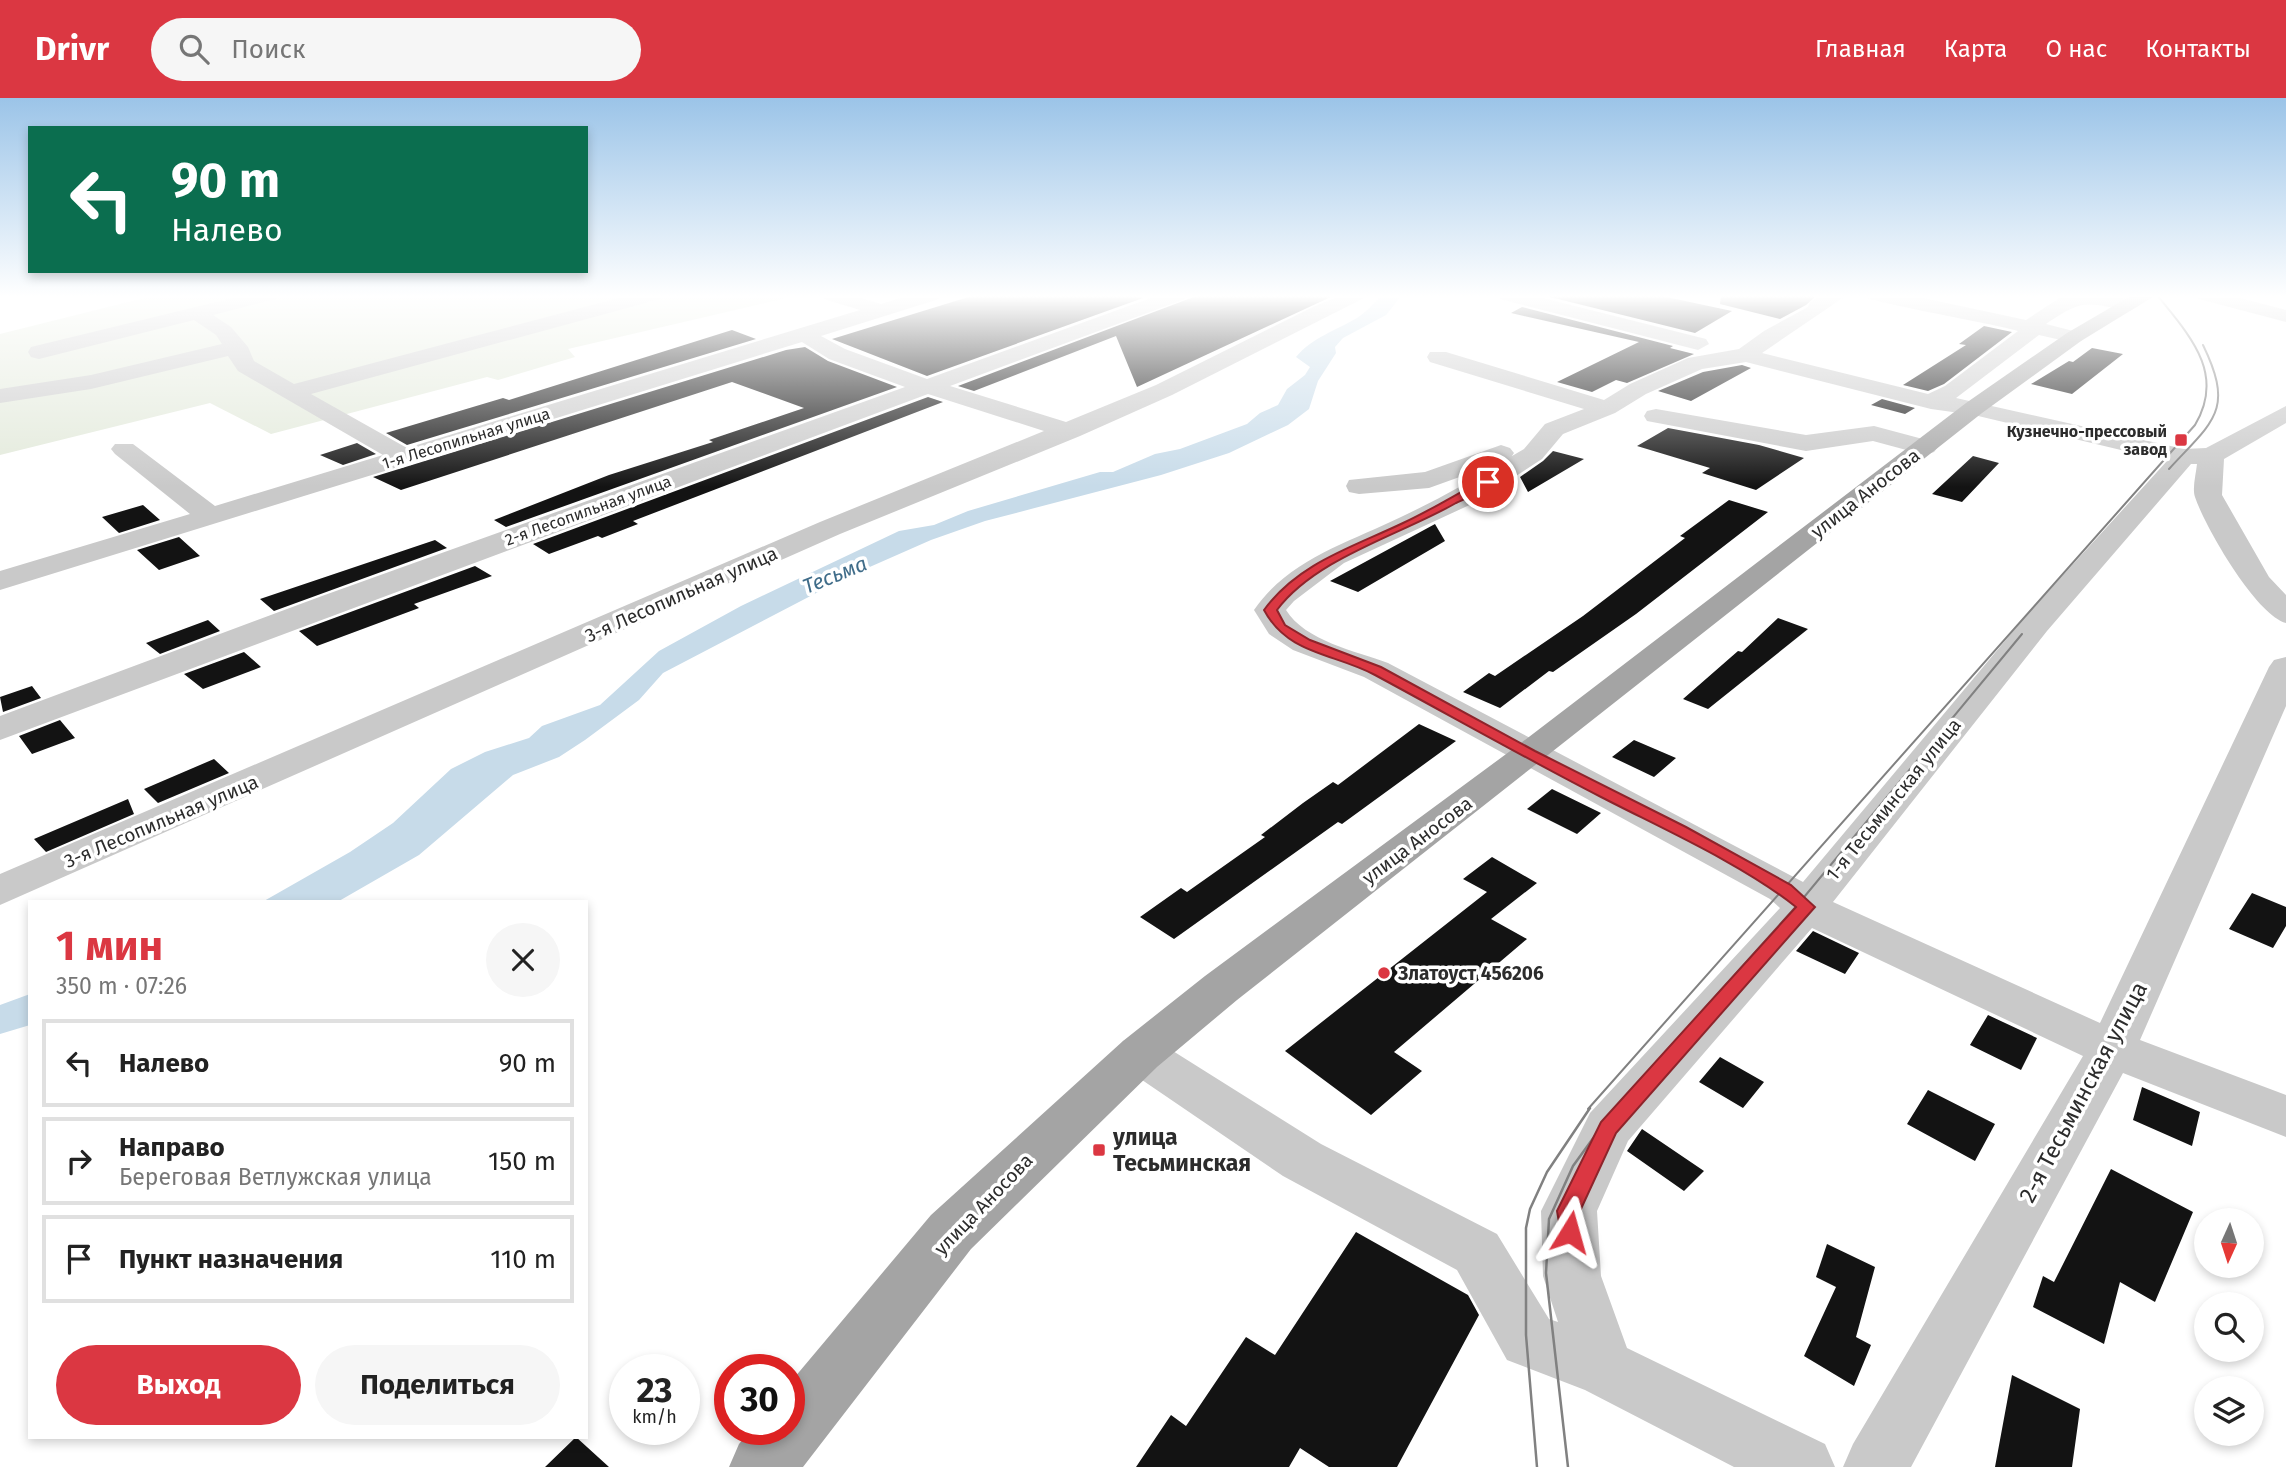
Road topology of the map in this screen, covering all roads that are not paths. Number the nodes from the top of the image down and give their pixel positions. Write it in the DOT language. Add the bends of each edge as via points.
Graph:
graph roads {
  1 [pos="187,359"];
  2 [pos="243,359"];
  3 [pos="410,359"];
  4 [pos="731,359"];
  5 [pos="851,359"];
  6 [pos="1006,359"];
  7 [pos="1225,359"];
  8 [pos="1441,359"];
  9 [pos="1722,359"];
  10 [pos="1761,359"];
  11 [pos="1993,359"];
  12 [pos="2043,359"];
  13 [pos="930,387"];
  14 [pos="290,393"];
  15 [pos="0,396"];
  16 [pos="1931,402"];
  17 [pos="1607,408"];
  18 [pos="1974,408"];
  19 [pos="2286,413"];
  20 [pos="1656,416"];
  21 [pos="1554,429"];
  22 [pos="1071,430"];
  23 [pos="1925,447"];
  24 [pos="124,449"];
  25 [pos="404,457"];
  26 [pos="2198,457"];
  27 [pos="1359,486"];
  28 [pos="211,517"];
  29 [pos="0,581"];
  30 [pos="2286,613"];
  31 [pos="2286,667"];
  32 [pos="0,729"];
  33 [pos="1530,754"];
  34 [pos="0,891"];
  35 [pos="1806,907"];
  36 [pos="2112,1049"];
  37 [pos="1140,1054"];
  38 [pos="2286,1116"];
  39 [pos="1604,1368"];
  40 [pos="762,1467"];
  41 [pos="1802,1467"];
  42 [pos="1876,1467"];
  1 -- 15 [label="street" via="91,382"];
  2 -- 14 [label="street" via="246,366"];
  3 -- 14 [label="street"];
  4 -- 25 [label="street, 1-я Лесопильная улица"];
  5 -- 13 [label="street"];
  6 -- 13 [label="street, 2-я Лесопильная улица"];
  7 -- 22 [label="street, 3-я Лесопильная улица"];
  8 -- 17 [label="street"];
  9 -- 17 [label="street" via="1696,363"];
  10 -- 16 [label="street"];
  11 -- 16 [label="street" via="1953,391"];
  12 -- 18 [label="main road, улица Аносова"];
  13 -- 22 [label="street"];
  13 -- 32 [label="street, 2-я Лесопильная улица"];
  14 -- 25 [label="street"];
  16 -- 18 [label="street"];
  17 -- 21 [label="street"];
  18 -- 23 [label="main road, улица Аносова"];
  18 -- 26 [label="street"];
  19 -- 26 [label="street, 1-я Тесьминская улица"];
  20 -- 23 [label="street" via="1806,443 1874,433"];
  21 -- 27 [label="street" via="1429,480"];
  21 -- 33 [label="street" via="1533,454 1466,496 1334,557 1283,593 1270,610 1280,627 1305,643 1376,670"];
  22 -- 34 [label="street, 3-я Лесопильная улица" via="830,528"];
  23 -- 33 [label="main road, улица Аносова"];
  24 -- 28 [label="street"];
  25 -- 28 [label="street, 1-я Лесопильная улица"];
  26 -- 30 [label="street" via="2208,495 2256,582"];
  26 -- 35 [label="street, 1-я Тесьминская улица" via="2036,624"];
  28 -- 29 [label="street, 1-я Лесопильная улица"];
  31 -- 36 [label="street, 2-я Тесьминская улица"];
  33 -- 35 [label="street" via="1785,889"];
  33 -- 37 [label="main road, улица Аносова"];
  35 -- 36 [label="street"];
  35 -- 39 [label="street, 1-я Тесьминская улица" via="1608,1128 1569,1211 1572,1276"];
  36 -- 38 [label="street"];
  36 -- 42 [label="street, 2-я Тесьминская улица"];
  37 -- 39 [label="street" via="1302,1160 1477,1252 1528,1340"];
  37 -- 40 [label="main road, улица Аносова" via="951,1232"];
  39 -- 41 [label="street"];
}
